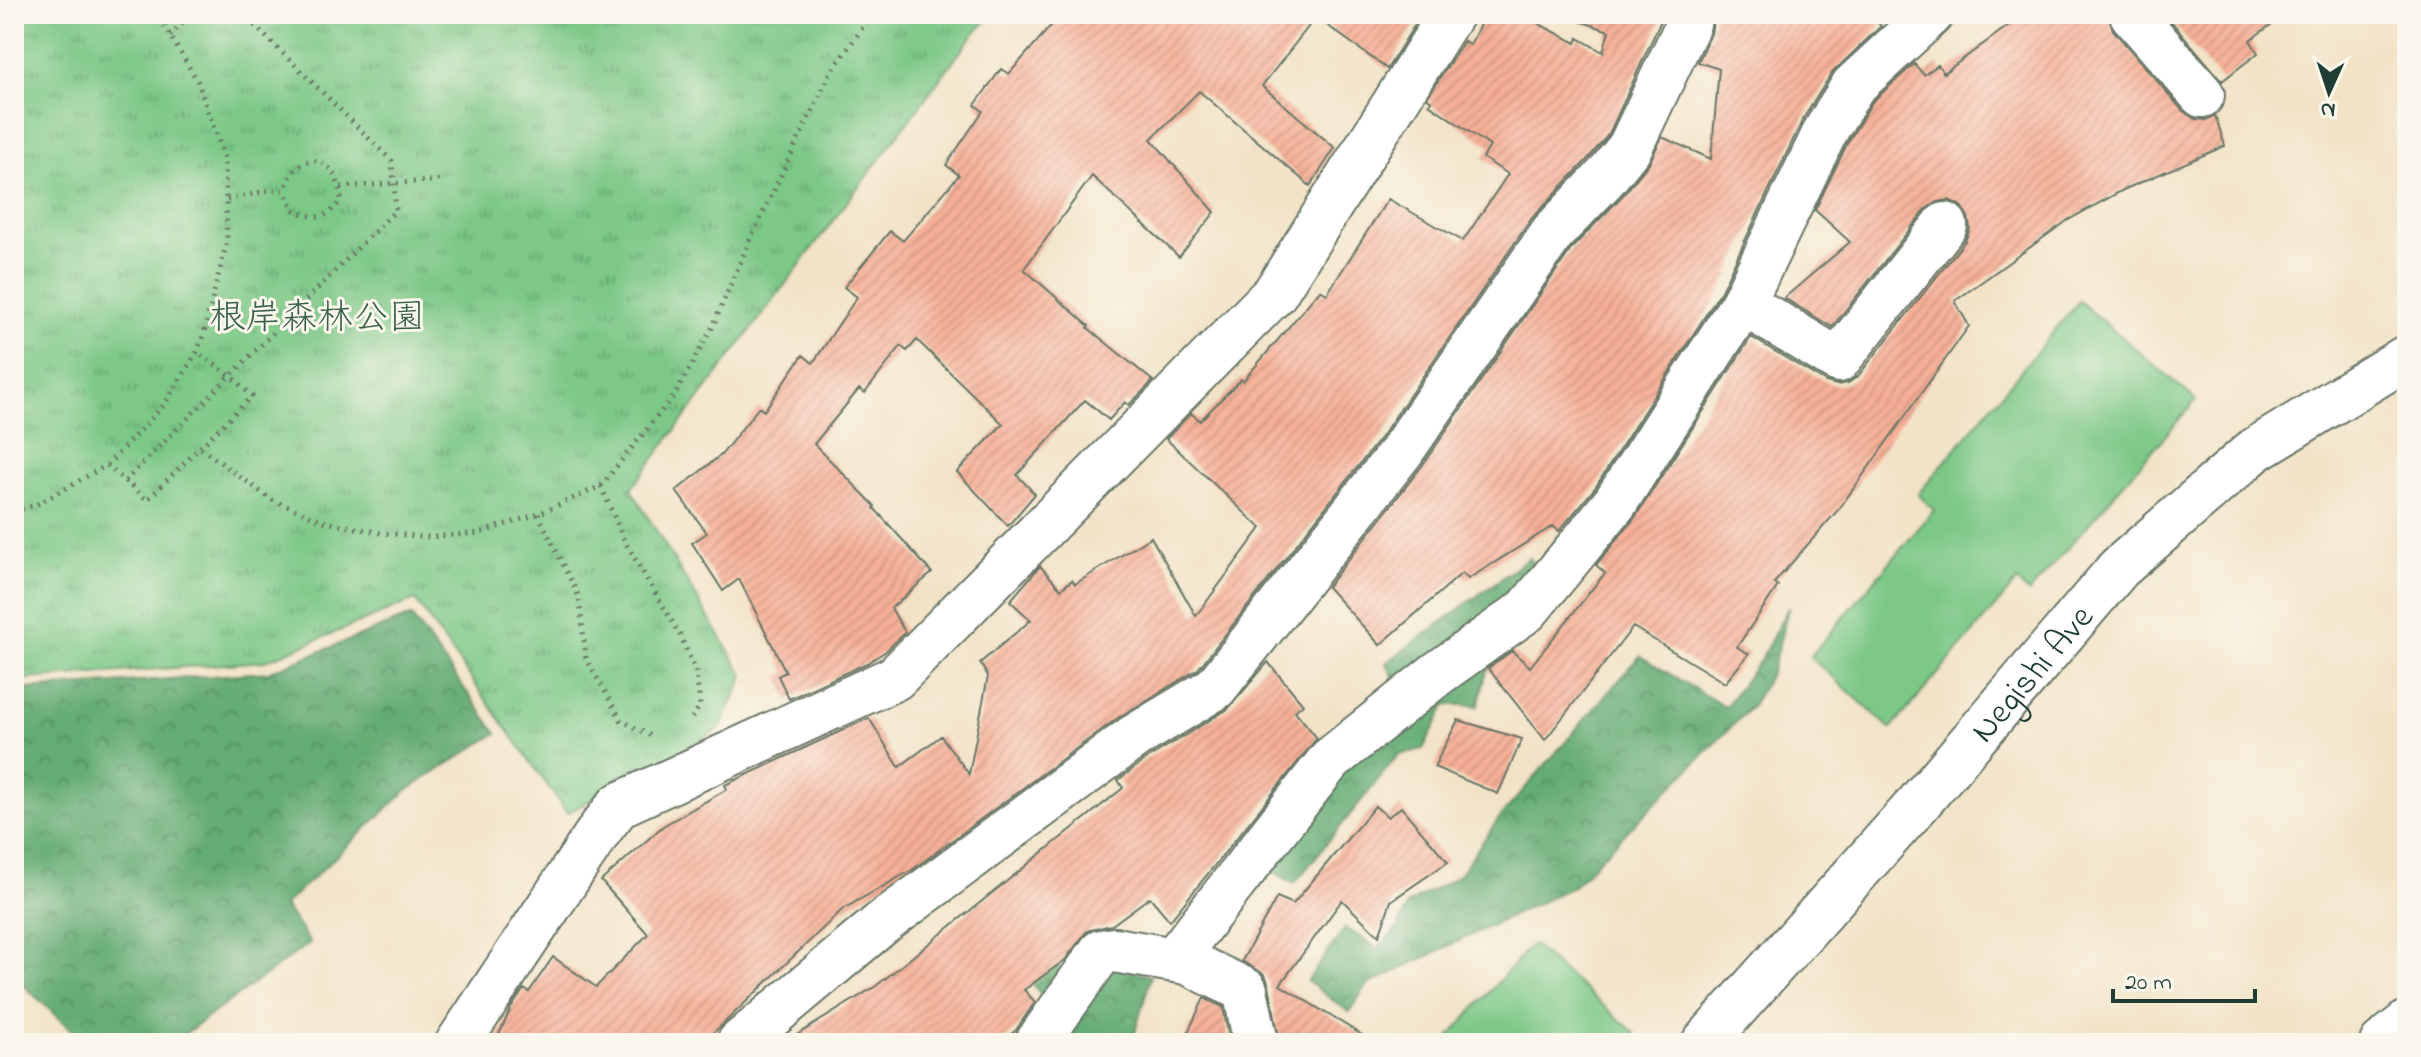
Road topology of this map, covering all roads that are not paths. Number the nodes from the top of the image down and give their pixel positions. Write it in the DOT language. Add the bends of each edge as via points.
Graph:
graph roads {
  1 [pos="1451,14"];
  2 [pos="1690,14"];
  3 [pos="1931,14"];
  4 [pos="2132,14"];
  5 [pos="2202,95"];
  6 [pos="1945,225"];
  7 [pos="1743,303"];
  8 [pos="2407,357"];
  9 [pos="1174,959"];
  10 [pos="2407,1023"];
  11 [pos="458,1043"];
  12 [pos="739,1043"];
  13 [pos="1037,1043"];
  14 [pos="1256,1043"];
  15 [pos="1704,1043"];
  16 [pos="2382,1043"];
  1 -- 11 [label="street" via="1275,293 895,678 677,761 619,805"];
  2 -- 12 [label="street" via="1630,147 1553,232 1401,452 1215,688 1134,737 881,924"];
  3 -- 7 [label="street" via="1853,86 1826,130"];
  4 -- 5 [label="street"];
  6 -- 7 [label="street" via="1838,360"];
  7 -- 9 [label="street" via="1615,503 1527,610 1330,760"];
  8 -- 15 [label="street, Negishi Ave" via="2255,450 2119,568"];
  9 -- 13 [label="street" via="1101,952"];
  9 -- 14 [label="street" via="1245,990"];
  10 -- 16 [label="street"];
}
